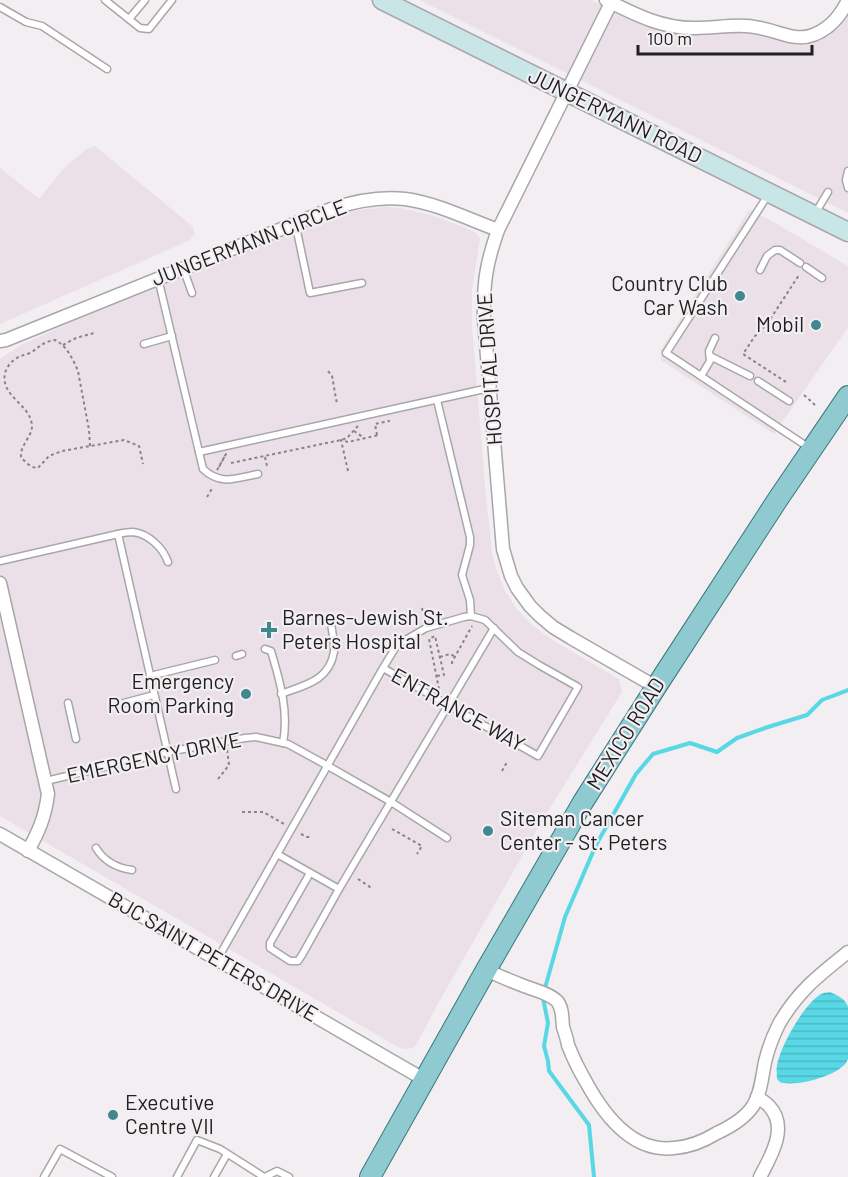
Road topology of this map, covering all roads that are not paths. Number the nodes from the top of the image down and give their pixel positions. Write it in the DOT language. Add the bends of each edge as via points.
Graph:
graph roads {
  1 [pos="105,0"];
  2 [pos="146,0"];
  3 [pos="172,0"];
  4 [pos="382,0"];
  5 [pos="848,0"];
  6 [pos="608,1"];
  7 [pos="0,7"];
  8 [pos="129,19"];
  9 [pos="107,69"];
  10 [pos="567,92"];
  11 [pos="848,171"];
  12 [pos="848,188"];
  13 [pos="828,192"];
  14 [pos="770,193"];
  15 [pos="814,215"];
  16 [pos="294,224"];
  17 [pos="498,230"];
  18 [pos="848,232"];
  19 [pos="183,268"];
  20 [pos="760,270"];
  21 [pos="158,278"];
  22 [pos="822,278"];
  23 [pos="362,283"];
  24 [pos="192,293"];
  25 [pos="172,336"];
  26 [pos="715,338"];
  27 [pos="2,343"];
  28 [pos="144,344"];
  29 [pos="710,356"];
  30 [pos="701,376"];
  31 [pos="750,376"];
  32 [pos="758,381"];
  33 [pos="489,388"];
  34 [pos="848,396"];
  35 [pos="437,400"];
  36 [pos="789,401"];
  37 [pos="811,449"];
  38 [pos="199,452"];
  39 [pos="258,474"];
  40 [pos="118,534"];
  41 [pos="0,561"];
  42 [pos="168,562"];
  43 [pos="0,583"];
  44 [pos="471,616"];
  45 [pos="331,623"];
  46 [pos="494,628"];
  47 [pos="265,649"];
  48 [pos="215,660"];
  49 [pos="383,668"];
  50 [pos="150,676"];
  51 [pos="656,687"];
  52 [pos="281,694"];
  53 [pos="154,695"];
  54 [pos="68,703"];
  55 [pos="120,704"];
  56 [pos="448,705"];
  57 [pos="76,739"];
  58 [pos="283,743"];
  59 [pos="167,752"];
  60 [pos="328,766"];
  61 [pos="46,781"];
  62 [pos="176,789"];
  63 [pos="390,802"];
  64 [pos="0,834"];
  65 [pos="447,838"];
  66 [pos="96,848"];
  67 [pos="28,851"];
  68 [pos="278,855"];
  69 [pos="132,870"];
  70 [pos="310,873"];
  71 [pos="339,889"];
  72 [pos="848,952"];
  73 [pos="217,960"];
  74 [pos="486,970"];
  75 [pos="425,1080"];
  76 [pos="757,1097"];
  77 [pos="227,1154"];
  78 [pos="44,1177"];
  79 [pos="112,1177"];
  80 [pos="177,1177"];
  81 [pos="214,1177"];
  82 [pos="264,1177"];
  83 [pos="289,1177"];
  84 [pos="370,1177"];
  85 [pos="760,1177"];
  1 -- 8 [label="lane"];
  2 -- 8 [label="lane"];
  3 -- 8 [label="lane" via="149,29"];
  4 -- 10 [label="street, JUNGERMANN ROAD"];
  5 -- 6 [label="street" via="831,25 802,38 739,25 672,27"];
  6 -- 10 [label="street, HOSPITAL DRIVE"];
  7 -- 9 [label="lane" via="42,26"];
  10 -- 14 [label="street, JUNGERMANN ROAD"];
  10 -- 17 [label="street, HOSPITAL DRIVE"];
  11 -- 12 [label="lane"];
  13 -- 15 [label="lane"];
  14 -- 15 [label="street, JUNGERMANN ROAD"];
  14 -- 30 [label="lane" via="666,353"];
  15 -- 18 [label="street, JUNGERMANN ROAD"];
  16 -- 17 [label="street, JUNGERMANN CIRCLE" via="347,203 395,198 424,203"];
  16 -- 19 [label="street, JUNGERMANN CIRCLE"];
  16 -- 23 [label="lane" via="310,293"];
  17 -- 33 [label="street, HOSPITAL DRIVE" via="483,292"];
  19 -- 21 [label="street, JUNGERMANN CIRCLE"];
  19 -- 24 [label="lane"];
  20 -- 22 [label="lane" via="767,256 780,250"];
  21 -- 25 [label="lane"];
  21 -- 27 [label="street, JUNGERMANN CIRCLE"];
  25 -- 28 [label="lane"];
  25 -- 38 [label="lane"];
  26 -- 29 [label="lane"];
  29 -- 30 [label="lane"];
  29 -- 31 [label="lane"];
  30 -- 37 [label="lane"];
  32 -- 36 [label="lane"];
  33 -- 35 [label="lane"];
  33 -- 51 [label="street, HOSPITAL DRIVE" via="503,549 517,588 553,627"];
  34 -- 37 [label="main road, MEXICO ROAD"];
  35 -- 38 [label="lane"];
  35 -- 44 [label="lane" via="470,537 462,575"];
  37 -- 51 [label="main road, MEXICO ROAD"];
  38 -- 39 [label="lane" via="203,469 215,478 228,480"];
  40 -- 41 [label="lane"];
  40 -- 42 [label="lane" via="133,532 143,536 164,552"];
  40 -- 50 [label="lane"];
  43 -- 61 [label="street"];
  44 -- 46 [label="lane, ENTRANCE WAY"];
  44 -- 49 [label="lane, ENTRANCE WAY" via="426,628 398,645"];
  45 -- 52 [label="lane" via="334,650 328,668 316,681"];
  46 -- 56 [label="lane"];
  46 -- 56 [label="lane, ENTRANCE WAY" via="518,652 578,687 538,756"];
  47 -- 52 [label="lane" via="271,651"];
  48 -- 50 [label="lane"];
  49 -- 56 [label="lane, ENTRANCE WAY"];
  49 -- 60 [label="lane, ENTRANCE WAY"];
  50 -- 53 [label="lane"];
  51 -- 74 [label="main road, MEXICO ROAD" via="583,802"];
  52 -- 58 [label="lane" via="286,727"];
  53 -- 55 [label="lane"];
  53 -- 59 [label="lane"];
  54 -- 57 [label="lane"];
  56 -- 63 [label="lane"];
  58 -- 59 [label="lane, EMERGENCY DRIVE" via="256,737"];
  58 -- 60 [label="lane, EMERGENCY DRIVE"];
  59 -- 61 [label="lane, EMERGENCY DRIVE"];
  59 -- 62 [label="lane"];
  60 -- 63 [label="lane, EMERGENCY DRIVE"];
  60 -- 68 [label="lane, ENTRANCE WAY"];
  61 -- 67 [label="street" via="45,811"];
  63 -- 65 [label="lane, EMERGENCY DRIVE"];
  63 -- 71 [label="lane"];
  64 -- 67 [label="street, BJC SAINT PETERS DRIVE"];
  66 -- 69 [label="lane" via="107,861"];
  67 -- 73 [label="street, BJC SAINT PETERS DRIVE"];
  68 -- 70 [label="lane"];
  68 -- 73 [label="lane, ENTRANCE WAY"];
  70 -- 71 [label="lane"];
  70 -- 71 [label="lane" via="270,943 270,948 290,961 298,961"];
  72 -- 76 [label="street" via="814,979 787,1011 769,1047"];
  73 -- 75 [label="street, BJC SAINT PETERS DRIVE"];
  74 -- 75 [label="main road, MEXICO ROAD"];
  74 -- 76 [label="street" via="558,1002 573,1059 597,1102 608,1118 642,1144 664,1149 692,1144 729,1127 746,1114"];
  75 -- 84 [label="main road, MEXICO ROAD"];
  76 -- 85 [label="street" via="769,1106 778,1122 774,1148"];
  77 -- 80 [label="lane" via="197,1140"];
  77 -- 81 [label="lane"];
  77 -- 82 [label="lane"];
  78 -- 79 [label="lane" via="60,1149"];
  82 -- 83 [label="lane" via="277,1171"];
}
